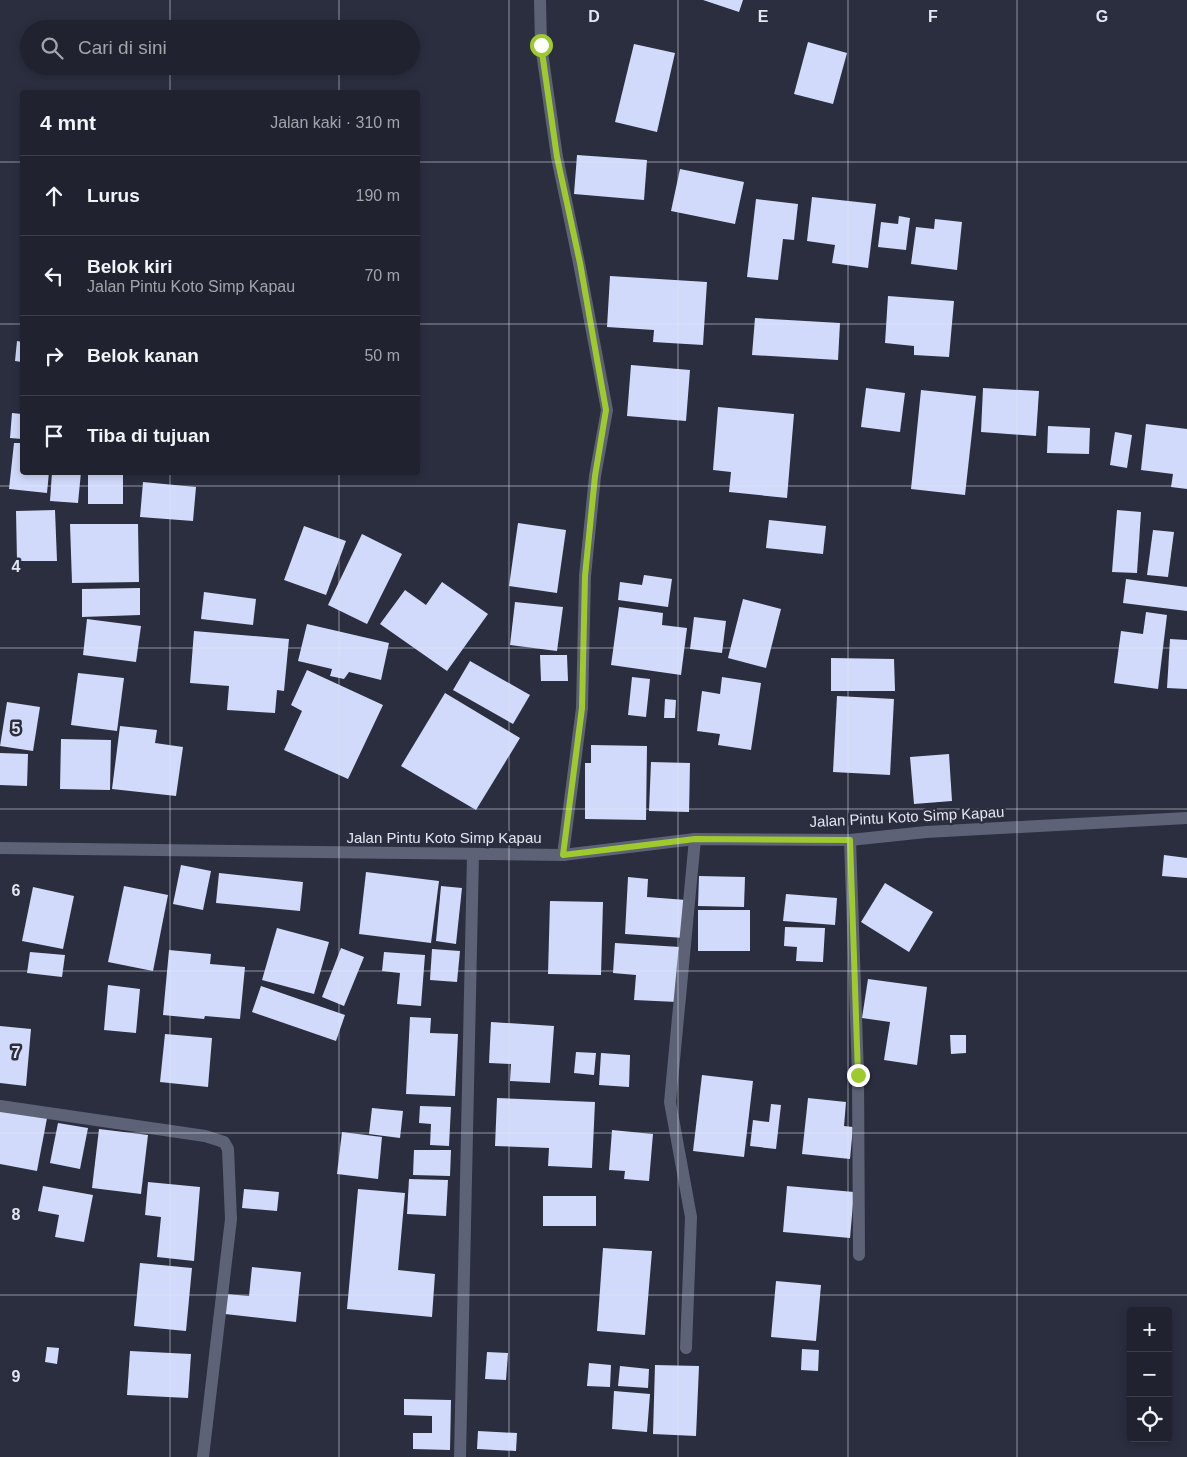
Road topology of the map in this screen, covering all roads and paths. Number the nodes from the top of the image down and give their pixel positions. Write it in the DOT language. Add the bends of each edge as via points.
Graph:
graph roads {
  1 [pos="540,0"];
  2 [pos="1187,818"];
  3 [pos="695,839"];
  4 [pos="850,840"];
  5 [pos="0,848"];
  6 [pos="474,855"];
  7 [pos="563,855"];
  8 [pos="0,1106"];
  9 [pos="859,1255"];
  10 [pos="686,1348"];
  11 [pos="203,1457"];
  12 [pos="460,1457"];
  1 -- 7 [label="street" via="541,45 557,157 606,410 595,476 586,567 582,708"];
  2 -- 4 [label="street, Jalan Pintu Koto Simp Kapau" via="935,831"];
  3 -- 4 [label="street, Jalan Pintu Koto Simp Kapau"];
  3 -- 7 [label="street, Jalan Pintu Koto Simp Kapau"];
  3 -- 10 [label="street" via="670,1102 691,1217"];
  4 -- 9 [label="street" via="858,1075"];
  5 -- 6 [label="street, Jalan Pintu Koto Simp Kapau"];
  6 -- 7 [label="street, Jalan Pintu Koto Simp Kapau"];
  6 -- 12 [label="street"];
  8 -- 11 [label="street" via="205,1136 224,1142 228,1149 231,1219"];
}
